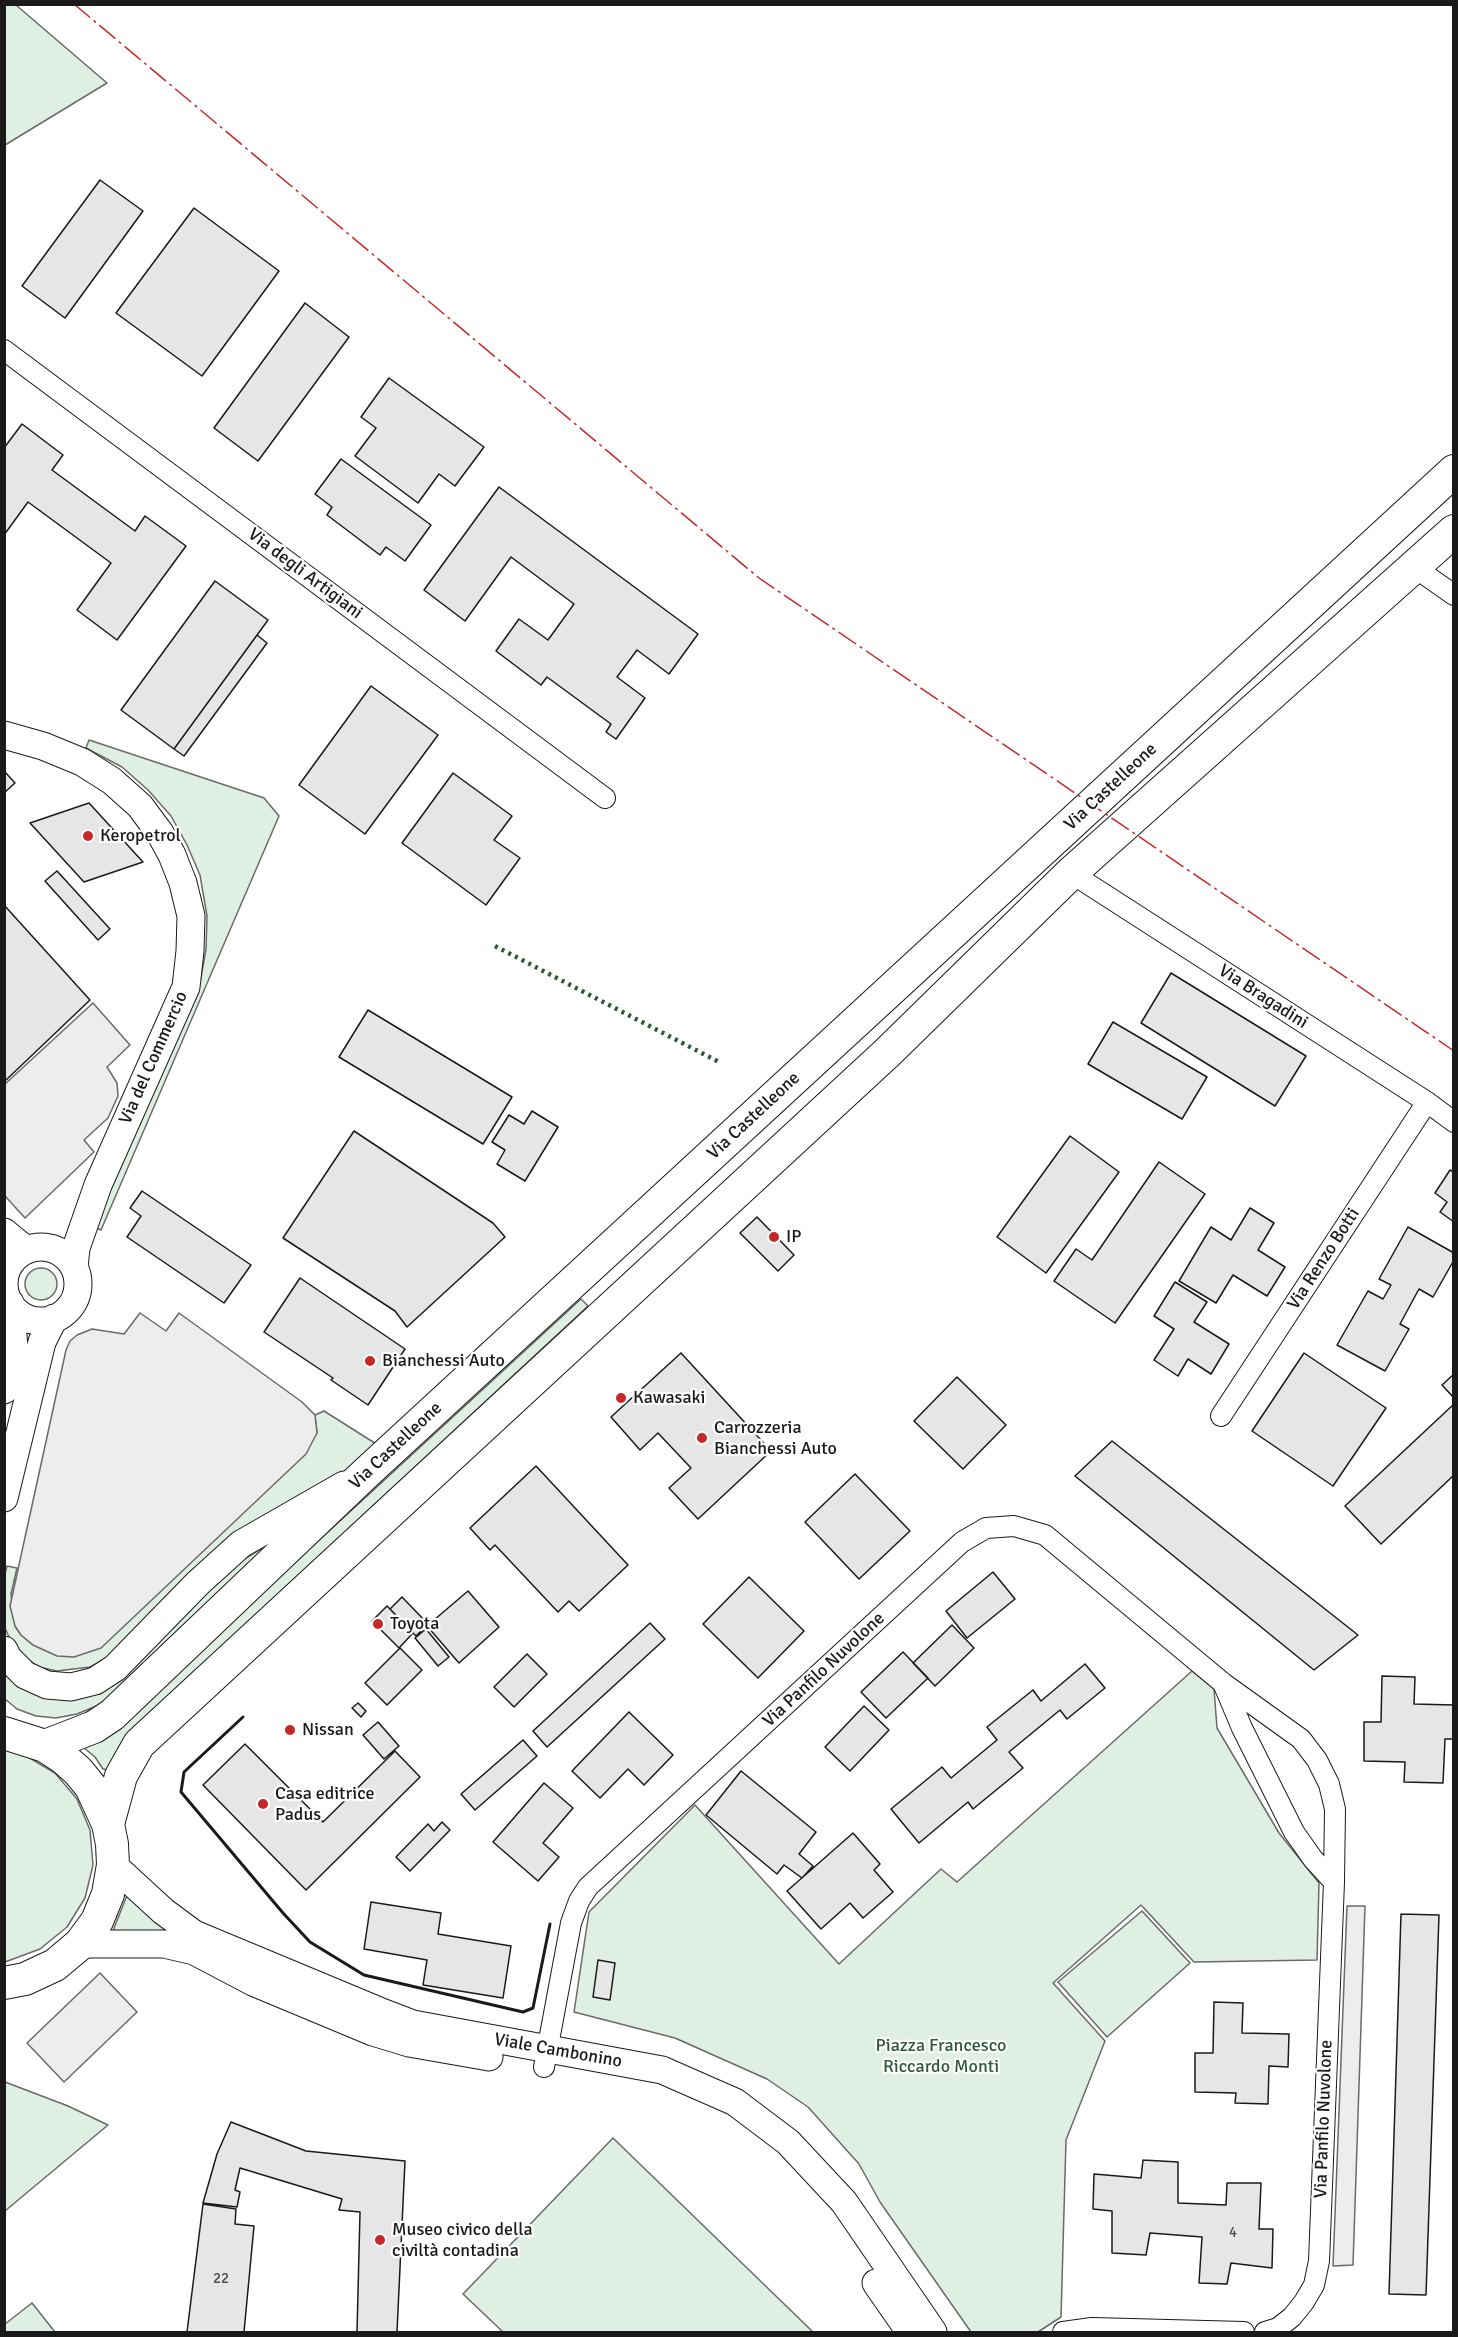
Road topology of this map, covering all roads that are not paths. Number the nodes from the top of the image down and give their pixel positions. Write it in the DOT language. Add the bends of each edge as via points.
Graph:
graph roads {
  1 [pos="4,350"];
  2 [pos="1454,471"];
  3 [pos="1454,531"];
  4 [pos="1414,567"];
  5 [pos="1454,596"];
  6 [pos="4,735"];
  7 [pos="605,798"];
  8 [pos="1071,873"];
  9 [pos="1427,1102"];
  10 [pos="1454,1122"];
  11 [pos="98,1185"];
  12 [pos="4,1232"];
  13 [pos="23,1249"];
  14 [pos="74,1268"];
  15 [pos="10,1303"];
  16 [pos="54,1318"];
  17 [pos="4,1390"];
  18 [pos="1221,1416"];
  19 [pos="366,1473"];
  20 [pos="4,1498"];
  21 [pos="4,1650"];
  22 [pos="1223,1683"];
  23 [pos="4,1733"];
  24 [pos="45,1746"];
  25 [pos="108,1824"];
  26 [pos="1336,1830"];
  27 [pos="1294,1832"];
  28 [pos="113,1865"];
  29 [pos="1334,1882"];
  30 [pos="80,1944"];
  31 [pos="4,1983"];
  32 [pos="546,2058"];
  33 [pos="910,2332"];
  34 [pos="933,2332"];
  35 [pos="1063,2332"];
  36 [pos="1244,2332"];
  37 [pos="1265,2332"];
  1 -- 7 [label="street, Via degli Artigiani"];
  2 -- 19 [label="main road, Via Castelleone"];
  3 -- 4 [label="main road, Via Castelleone"];
  4 -- 5 [label="street"];
  4 -- 8 [label="main road, Via Castelleone"];
  6 -- 11 [label="street, Via del Commercio" via="82,762 140,806 172,855 191,916 186,987"];
  8 -- 9 [label="street, Via Bragadini"];
  8 -- 25 [label="main road, Via Castelleone" via="887,1053 139,1744 121,1776"];
  9 -- 10 [label="street, Via Bragadini"];
  9 -- 18 [label="street, Via Renzo Botti"];
  11 -- 13 [label="street, Via del Commercio"];
  11 -- 14 [label="street, Via del Commercio" via="76,1248"];
  12 -- 13 [label="street"];
  13 -- 14 [label="street" via="68,1258"];
  13 -- 15 [label="street" via="5,1278"];
  14 -- 16 [label="street" via="78,1279 73,1302"];
  15 -- 16 [label="street" via="29,1319"];
  15 -- 17 [label="street" via="15,1357"];
  16 -- 20 [label="street" via="42,1342"];
  19 -- 21 [label="street" via="241,1544 115,1668 95,1681 71,1687 47,1685 25,1675"];
  19 -- 24 [label="main road, Via Castelleone" via="112,1715 94,1727"];
  22 -- 26 [label="street, Via Panfilo Nuvolone" via="1301,1739 1329,1784"];
  22 -- 27 [label="street, Via Panfilo Nuvolone"];
  22 -- 32 [label="street, Via Panfilo Nuvolone" via="1045,1535 1014,1526 986,1528 962,1542 588,1887 571,1923"];
  23 -- 24 [label="main road"];
  24 -- 25 [label="main road" via="84,1779 101,1804"];
  25 -- 28 [label="main road"];
  26 -- 27 [label="street" via="1319,1839"];
  26 -- 29 [label="street, Via Panfilo Nuvolone"];
  27 -- 29 [label="street, Via Panfilo Nuvolone"];
  28 -- 30 [label="main road" via="108,1894 97,1921"];
  28 -- 32 [label="street, Viale Cambonino" via="194,1934 413,2024"];
  29 -- 37 [label="street, Via Panfilo Nuvolone" via="1319,2261 1314,2285 1304,2302 1278,2328"];
  30 -- 31 [label="main road" via="55,1965 25,1979"];
  30 -- 32 [label="street, Viale Cambonino" via="164,1944 194,1952 253,1982 409,2043"];
  32 -- 33 [label="street, Viale Cambonino" via="658,2088 726,2119 776,2157 831,2215"];
  32 -- 34 [label="street, Viale Cambonino" via="662,2070 735,2102 788,2142 844,2202"];
  35 -- 36 [label="street" via="1092,2328"];
}
